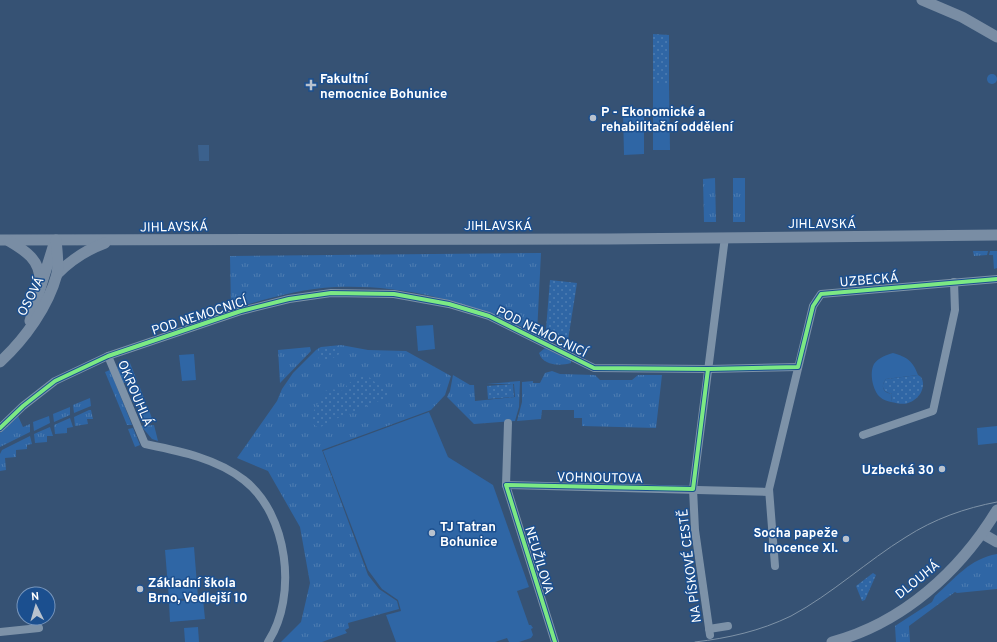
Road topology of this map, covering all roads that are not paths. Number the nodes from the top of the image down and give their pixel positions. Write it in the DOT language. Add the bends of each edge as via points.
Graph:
graph roads {
  1 [pos="922,0"];
  2 [pos="997,37"];
  3 [pos="997,235"];
  4 [pos="724,237"];
  5 [pos="4,240"];
  6 [pos="56,240"];
  7 [pos="109,241"];
  8 [pos="57,274"];
  9 [pos="997,279"];
  10 [pos="954,282"];
  11 [pos="40,289"];
  12 [pos="27,331"];
  13 [pos="108,356"];
  14 [pos="0,362"];
  15 [pos="798,367"];
  16 [pos="708,369"];
  17 [pos="508,423"];
  18 [pos="0,428"];
  19 [pos="863,435"];
  20 [pos="506,485"];
  21 [pos="693,489"];
  22 [pos="769,492"];
  23 [pos="994,514"];
  24 [pos="983,534"];
  25 [pos="997,542"];
  26 [pos="775,566"];
  27 [pos="728,626"];
  28 [pos="39,628"];
  29 [pos="0,632"];
  30 [pos="838,641"];
  31 [pos="268,642"];
  32 [pos="555,642"];
  1 -- 2 [label="main road" via="962,17"];
  3 -- 4 [label="main road, JIHLAVSKÁ"];
  4 -- 7 [label="main road, JIHLAVSKÁ"];
  4 -- 16 [label="street, NA PÍSKOVÉ CESTĚ"];
  5 -- 6 [label="main road, JIHLAVSKÁ"];
  5 -- 11 [label="main road" via="27,252 36,262 40,275"];
  6 -- 7 [label="main road, JIHLAVSKÁ"];
  6 -- 8 [label="main road"];
  6 -- 11 [label="main road, OSOVÁ"];
  7 -- 8 [label="main road" via="88,250"];
  8 -- 12 [label="main road, OSOVÁ" via="41,311"];
  9 -- 10 [label="street, UZBECKÁ"];
  10 -- 15 [label="street, UZBECKÁ" via="821,294 813,306"];
  10 -- 19 [label="street" via="955,310 933,412"];
  11 -- 12 [label="main road, OSOVÁ"];
  12 -- 14 [label="main road, OSOVÁ"];
  13 -- 16 [label="street, POD NEMOCNICÍ" via="241,311 289,299 330,293 373,292 420,297 489,316 594,368"];
  13 -- 18 [label="street, POD NEMOCNICÍ" via="55,381"];
  13 -- 31 [label="street, OKROUHLÁ" via="144,444 200,457 217,464 245,481 262,499 272,517 282,546 286,576 283,608"];
  15 -- 16 [label="street, POD NEMOCNICÍ"];
  15 -- 22 [label="street, UZBECKÁ"];
  16 -- 21 [label="street, NA PÍSKOVÉ CESTĚ"];
  17 -- 20 [label="street, NEUŽILOVA"];
  20 -- 21 [label="street, VOHNOUTOVA"];
  20 -- 32 [label="street, NEUŽILOVA"];
  21 -- 22 [label="street, VOHNOUTOVA"];
  21 -- 27 [label="street, NA PÍSKOVÉ CESTĚ" via="695,530 709,632"];
  22 -- 26 [label="street, UZBECKÁ"];
  23 -- 24 [label="main road, DLOUHÁ"];
  24 -- 25 [label="main road"];
  24 -- 30 [label="main road, DLOUHÁ" via="943,578 912,602 874,626"];
  28 -- 29 [label="street"];
}
